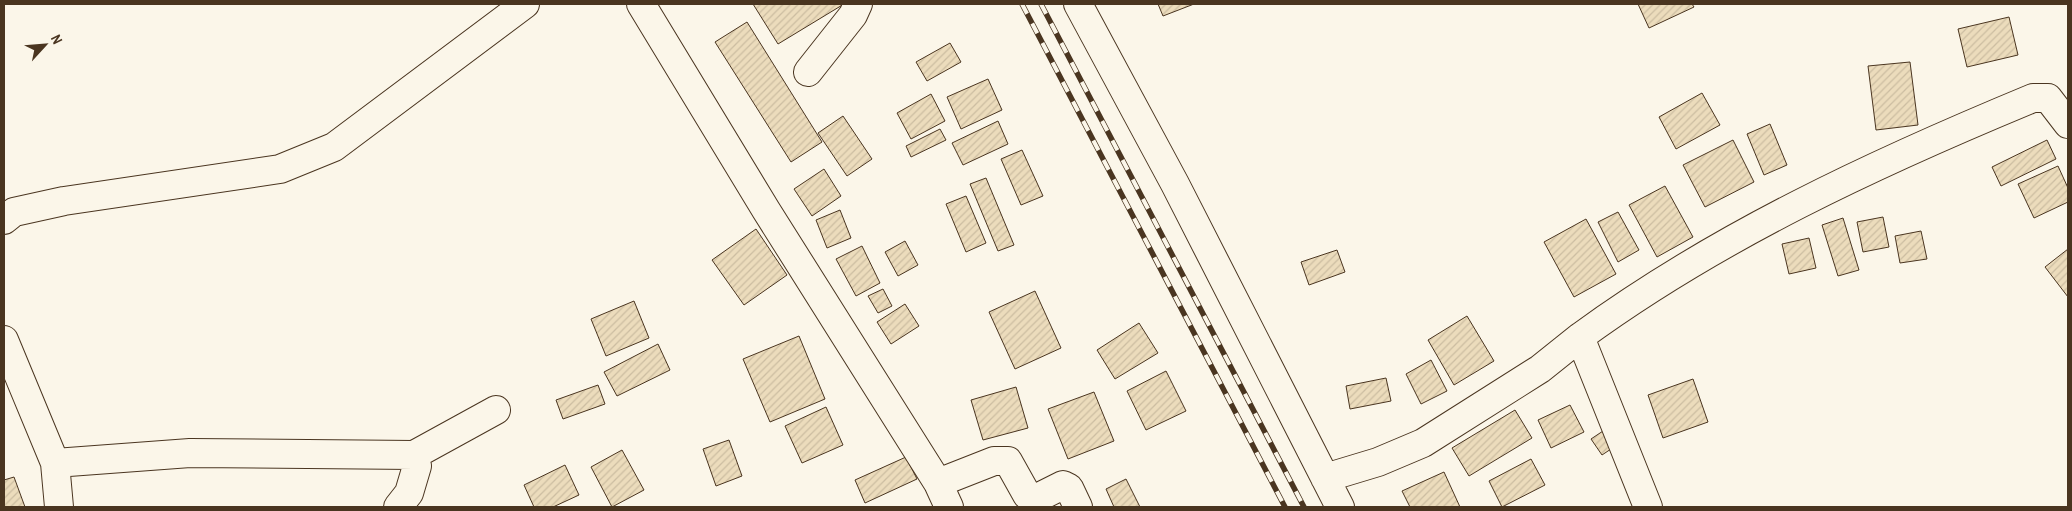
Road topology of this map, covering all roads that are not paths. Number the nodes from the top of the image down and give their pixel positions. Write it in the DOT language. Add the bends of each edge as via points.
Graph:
graph roads {
  1 [pos="525,4"];
  2 [pos="640,4"];
  3 [pos="858,4"];
  4 [pos="1078,4"];
  5 [pos="808,72"];
  6 [pos="2068,124"];
  7 [pos="4,220"];
  8 [pos="1580,337"];
  9 [pos="4,340"];
  10 [pos="496,410"];
  11 [pos="414,455"];
  12 [pos="55,463"];
  13 [pos="1324,478"];
  14 [pos="944,495"];
  15 [pos="59,507"];
  16 [pos="400,507"];
  17 [pos="1078,507"];
  18 [pos="1340,507"];
  19 [pos="1648,507"];
  1 -- 7 [label="street" via="334,147 308,159 280,169 64,201 14,212"];
  2 -- 14 [label="street"];
  3 -- 5 [label="street"];
  4 -- 13 [label="street"];
  6 -- 8 [label="street" via="2048,98 2033,98 1945,134 1768,220 1628,302"];
  8 -- 13 [label="street" via="1540,369 1423,443 1378,462"];
  8 -- 19 [label="street"];
  9 -- 12 [label="street"];
  10 -- 11 [label="street"];
  11 -- 12 [label="street" via="190,453"];
  11 -- 16 [label="street" via="417,466 409,493"];
  12 -- 15 [label="street"];
  13 -- 18 [label="street"];
  14 -- 17 [label="street" via="994,461 1008,461 1027,495 1036,498 1063,485 1069,488"];
}
